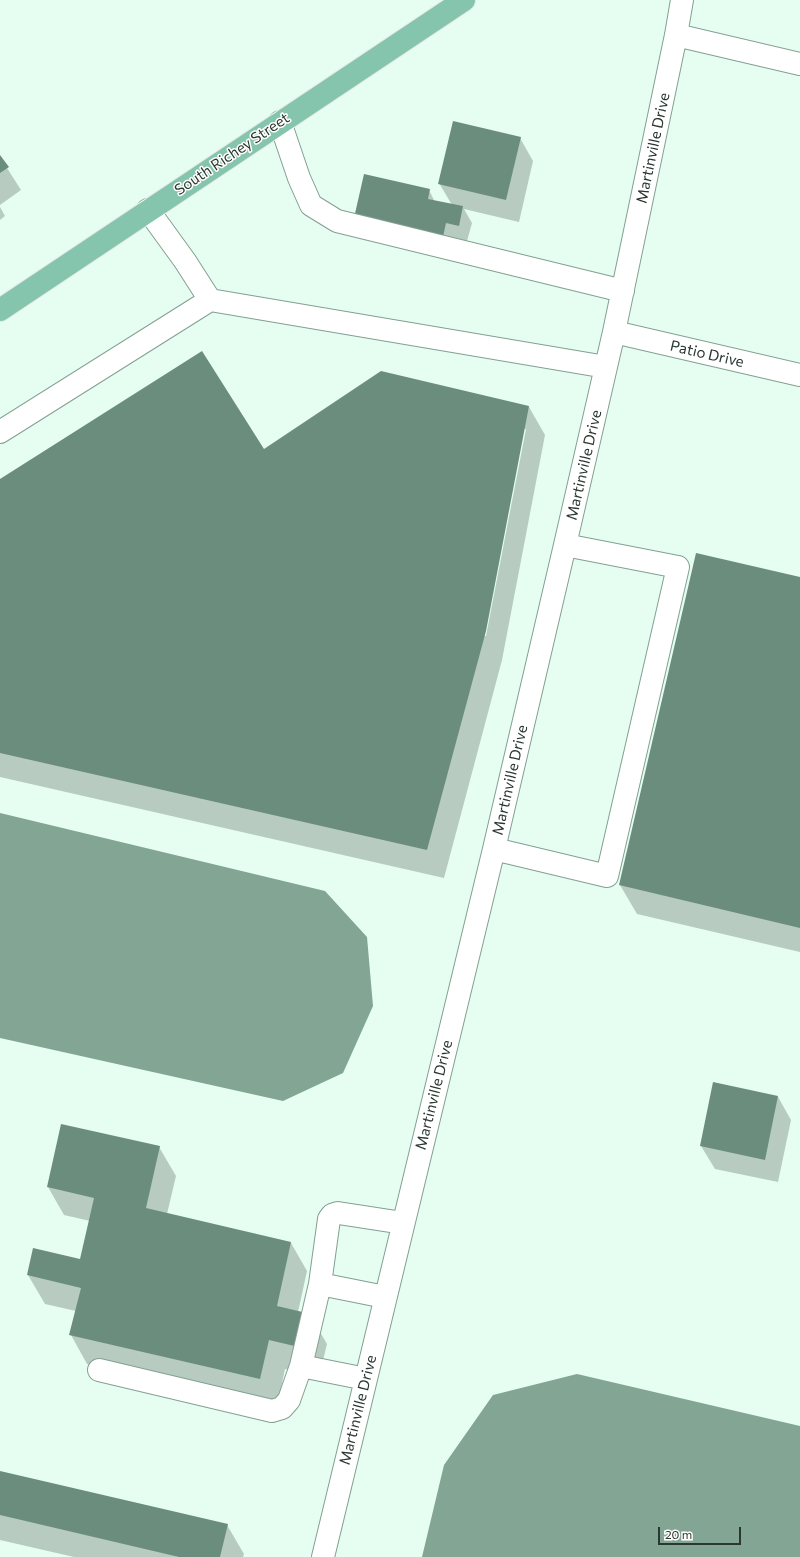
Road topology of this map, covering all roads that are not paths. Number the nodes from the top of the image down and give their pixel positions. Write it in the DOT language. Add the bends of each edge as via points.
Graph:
graph roads {
  1 [pos="464,0"];
  2 [pos="682,0"];
  3 [pos="676,35"];
  4 [pos="800,64"];
  5 [pos="280,122"];
  6 [pos="148,210"];
  7 [pos="623,291"];
  8 [pos="210,300"];
  9 [pos="0,310"];
  10 [pos="614,332"];
  11 [pos="606,367"];
  12 [pos="800,375"];
  13 [pos="0,432"];
  14 [pos="565,545"];
  15 [pos="494,849"];
  16 [pos="403,1223"];
  17 [pos="320,1284"];
  18 [pos="385,1297"];
  19 [pos="301,1366"];
  20 [pos="99,1370"];
  21 [pos="366,1379"];
  22 [pos="323,1557"];
  1 -- 5 [label="main road, South Richey Street"];
  2 -- 3 [label="street, Martinville Drive"];
  3 -- 4 [label="street"];
  3 -- 7 [label="street, Martinville Drive"];
  5 -- 6 [label="main road, South Richey Street"];
  5 -- 7 [label="street" via="311,205 337,221"];
  6 -- 8 [label="street"];
  6 -- 9 [label="main road, South Richey Street"];
  7 -- 10 [label="street, Martinville Drive"];
  8 -- 11 [label="street"];
  8 -- 13 [label="street"];
  10 -- 11 [label="street, Martinville Drive"];
  10 -- 12 [label="street, Patio Drive"];
  11 -- 14 [label="street, Martinville Drive"];
  14 -- 15 [label="street, Martinville Drive"];
  14 -- 15 [label="street" via="678,567 607,876"];
  15 -- 16 [label="street, Martinville Drive"];
  16 -- 17 [label="street" via="338,1213 332,1215 329,1219"];
  16 -- 18 [label="street, Martinville Drive"];
  17 -- 18 [label="street"];
  17 -- 19 [label="street"];
  18 -- 21 [label="street, Martinville Drive"];
  19 -- 20 [label="street" via="289,1400 282,1408 272,1411"];
  19 -- 21 [label="street"];
  21 -- 22 [label="street, Martinville Drive"];
}
